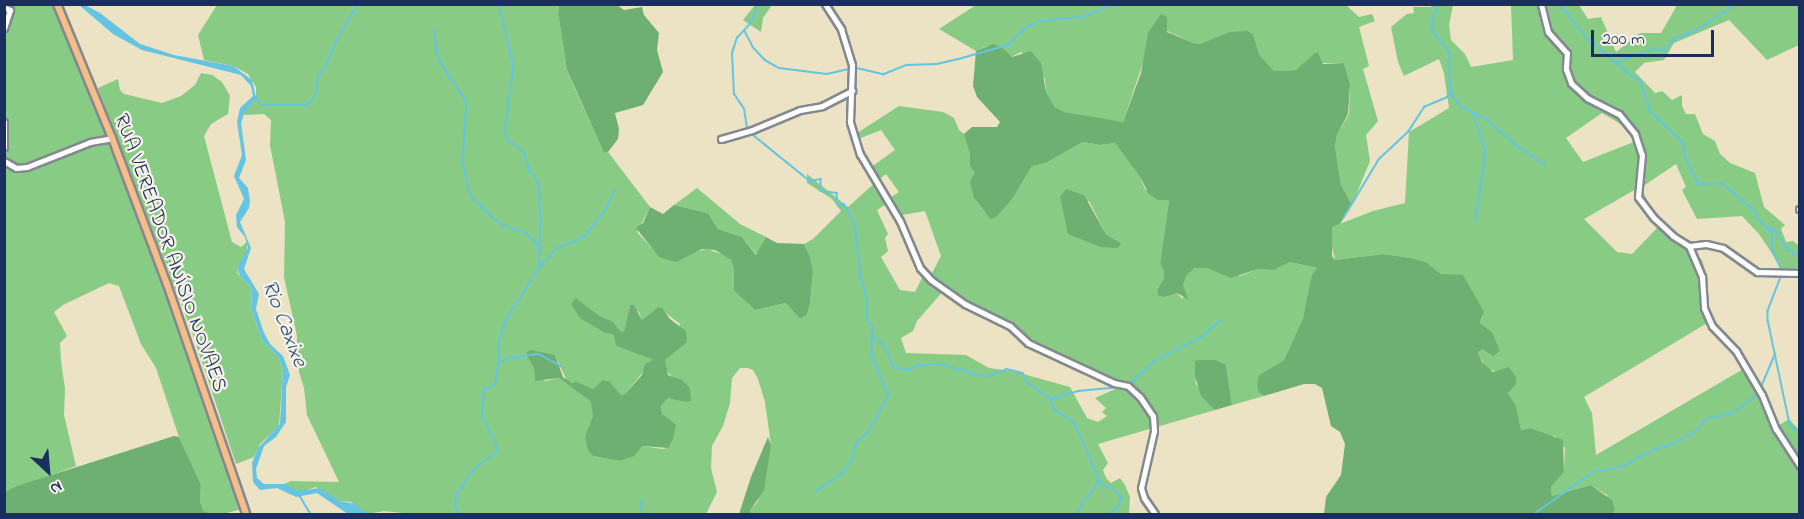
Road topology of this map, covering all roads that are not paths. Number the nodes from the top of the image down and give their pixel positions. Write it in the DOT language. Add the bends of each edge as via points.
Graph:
graph roads {
  1 [pos="57,4"];
  2 [pos="825,4"];
  3 [pos="1541,4"];
  4 [pos="4,8"];
  5 [pos="4,28"];
  6 [pos="852,91"];
  7 [pos="4,122"];
  8 [pos="112,138"];
  9 [pos="721,139"];
  10 [pos="4,147"];
  11 [pos="4,161"];
  12 [pos="1689,246"];
  13 [pos="1800,273"];
  14 [pos="1800,466"];
  15 [pos="246,514"];
  16 [pos="1155,514"];
  1 -- 8 [label="main road, RUA VEREADOR ANÍSIO NOVAES"];
  2 -- 6 [label="street" via="841,29 852,65"];
  3 -- 12 [label="street" via="1548,32 1568,53 1566,69 1571,83 1587,98 1619,114 1635,134 1642,154 1638,197 1654,218"];
  4 -- 5 [label="street" via="10,10"];
  6 -- 9 [label="street" via="822,106 800,110"];
  6 -- 16 [label="street" via="850,122 860,154 900,221 920,268 931,280 965,304 1010,326 1028,343 1128,386 1140,397 1153,416 1154,431 1141,488"];
  7 -- 10 [label="street"];
  8 -- 11 [label="street" via="90,142 27,167 16,168"];
  8 -- 15 [label="main road, RUA VEREADOR ANÍSIO NOVAES"];
  12 -- 13 [label="street" via="1723,248 1757,272"];
  12 -- 14 [label="street" via="1702,277 1704,308 1712,326 1736,351"];
}
